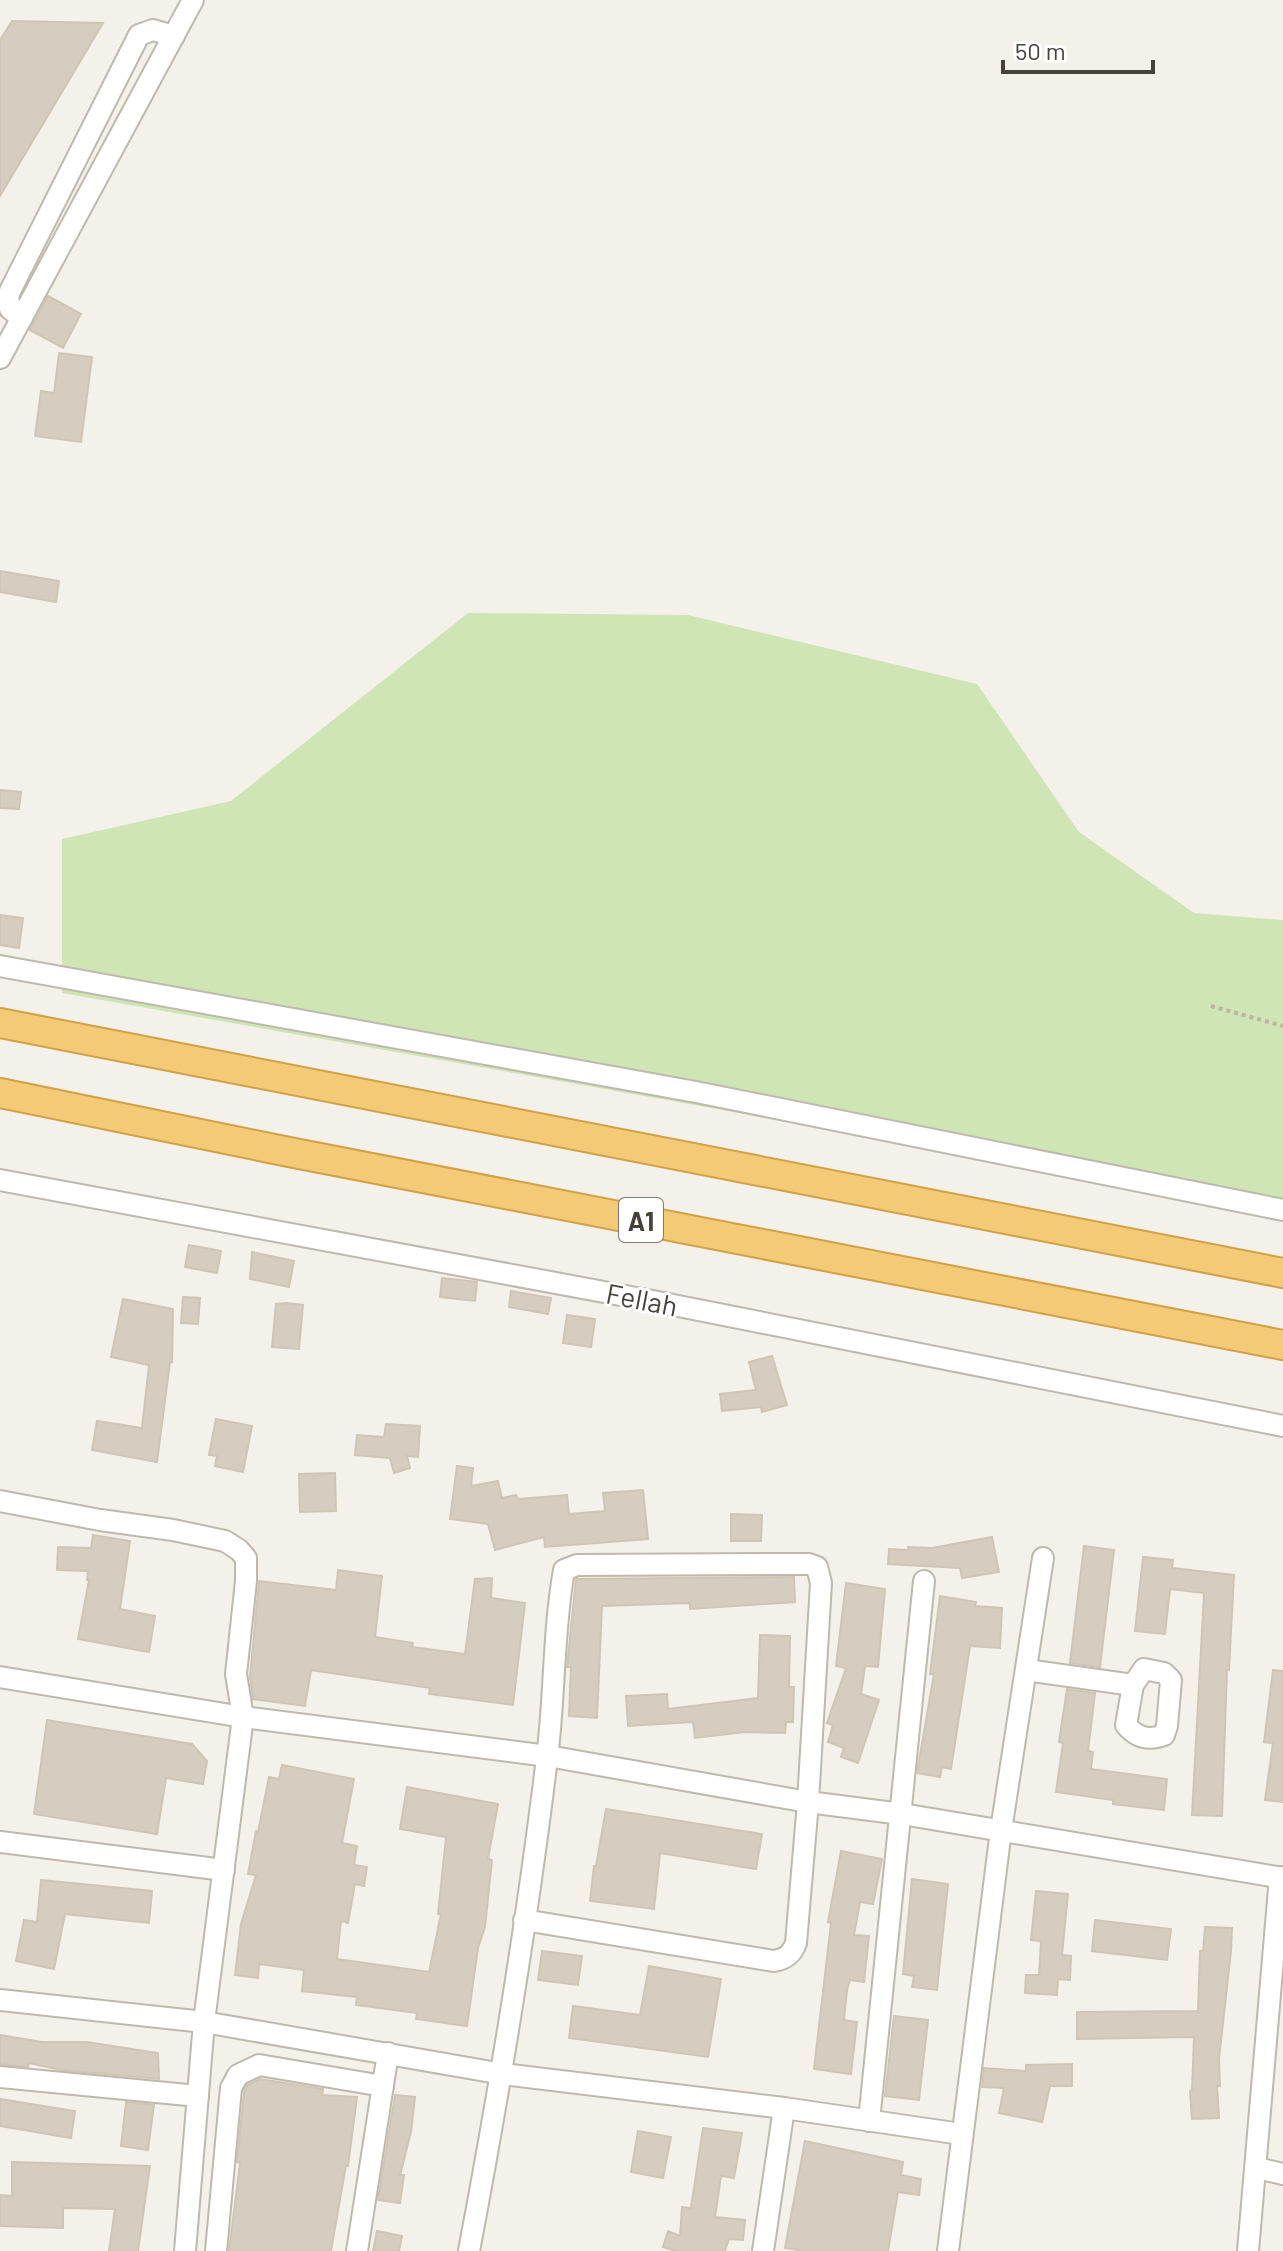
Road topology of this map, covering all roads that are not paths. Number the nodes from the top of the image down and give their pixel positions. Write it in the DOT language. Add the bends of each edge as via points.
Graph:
graph roads {
  1 [pos="193,0"];
  2 [pos="174,36"];
  3 [pos="22,318"];
  4 [pos="0,358"];
  5 [pos="0,966"];
  6 [pos="0,1023"];
  7 [pos="0,1093"];
  8 [pos="0,1180"];
  9 [pos="1283,1210"];
  10 [pos="1283,1273"];
  11 [pos="1283,1345"];
  12 [pos="1283,1426"];
  13 [pos="0,1501"];
  14 [pos="1043,1558"];
  15 [pos="924,1581"];
  16 [pos="1026,1670"];
  17 [pos="0,1677"];
  18 [pos="1133,1685"];
  19 [pos="243,1717"];
  20 [pos="548,1756"];
  21 [pos="808,1802"];
  22 [pos="902,1814"];
  23 [pos="1001,1830"];
  24 [pos="0,1842"];
  25 [pos="224,1870"];
  26 [pos="1282,1878"];
  27 [pos="524,1920"];
  28 [pos="0,2000"];
  29 [pos="204,2022"];
  30 [pos="388,2053"];
  31 [pos="503,2074"];
  32 [pos="0,2077"];
  33 [pos="383,2086"];
  34 [pos="198,2096"];
  35 [pos="784,2108"];
  36 [pos="869,2121"];
  37 [pos="961,2134"];
  38 [pos="1257,2168"];
  39 [pos="1283,2174"];
  40 [pos="185,2251"];
  41 [pos="216,2251"];
  42 [pos="357,2251"];
  43 [pos="469,2251"];
  44 [pos="763,2251"];
  45 [pos="948,2251"];
  46 [pos="1248,2251"];
  1 -- 2 [label="street"];
  2 -- 3 [label="street"];
  2 -- 3 [label="street" via="148,30 139,35 8,296 10,309"];
  3 -- 4 [label="street"];
  5 -- 9 [label="street" via="696,1092"];
  6 -- 10 [label="highway"];
  7 -- 11 [label="highway, A1"];
  8 -- 12 [label="street, Fellah" via="643,1299"];
  13 -- 19 [label="street" via="173,1530 225,1541 239,1550 246,1558 236,1674"];
  14 -- 16 [label="street"];
  15 -- 22 [label="street"];
  16 -- 18 [label="street"];
  16 -- 23 [label="street"];
  17 -- 19 [label="street"];
  19 -- 20 [label="street"];
  19 -- 25 [label="street"];
  20 -- 21 [label="street"];
  20 -- 21 [label="street" via="565,1568 809,1564 819,1570 821,1583"];
  20 -- 27 [label="street"];
  21 -- 22 [label="street"];
  21 -- 27 [label="street" via="796,1943 781,1960"];
  22 -- 23 [label="street"];
  22 -- 36 [label="street"];
  23 -- 26 [label="street"];
  23 -- 37 [label="street"];
  24 -- 25 [label="street"];
  25 -- 29 [label="street"];
  26 -- 38 [label="street"];
  27 -- 31 [label="street"];
  28 -- 29 [label="street"];
  29 -- 30 [label="street"];
  29 -- 34 [label="street"];
  30 -- 31 [label="street"];
  30 -- 33 [label="street"];
  31 -- 35 [label="street"];
  31 -- 43 [label="street"];
  32 -- 34 [label="street"];
  33 -- 41 [label="street" via="259,2065 238,2075 231,2088"];
  33 -- 42 [label="street"];
  34 -- 40 [label="street"];
  35 -- 36 [label="street"];
  35 -- 44 [label="street"];
  36 -- 37 [label="street"];
  37 -- 45 [label="street"];
  38 -- 39 [label="street"];
  38 -- 46 [label="street"];
}
